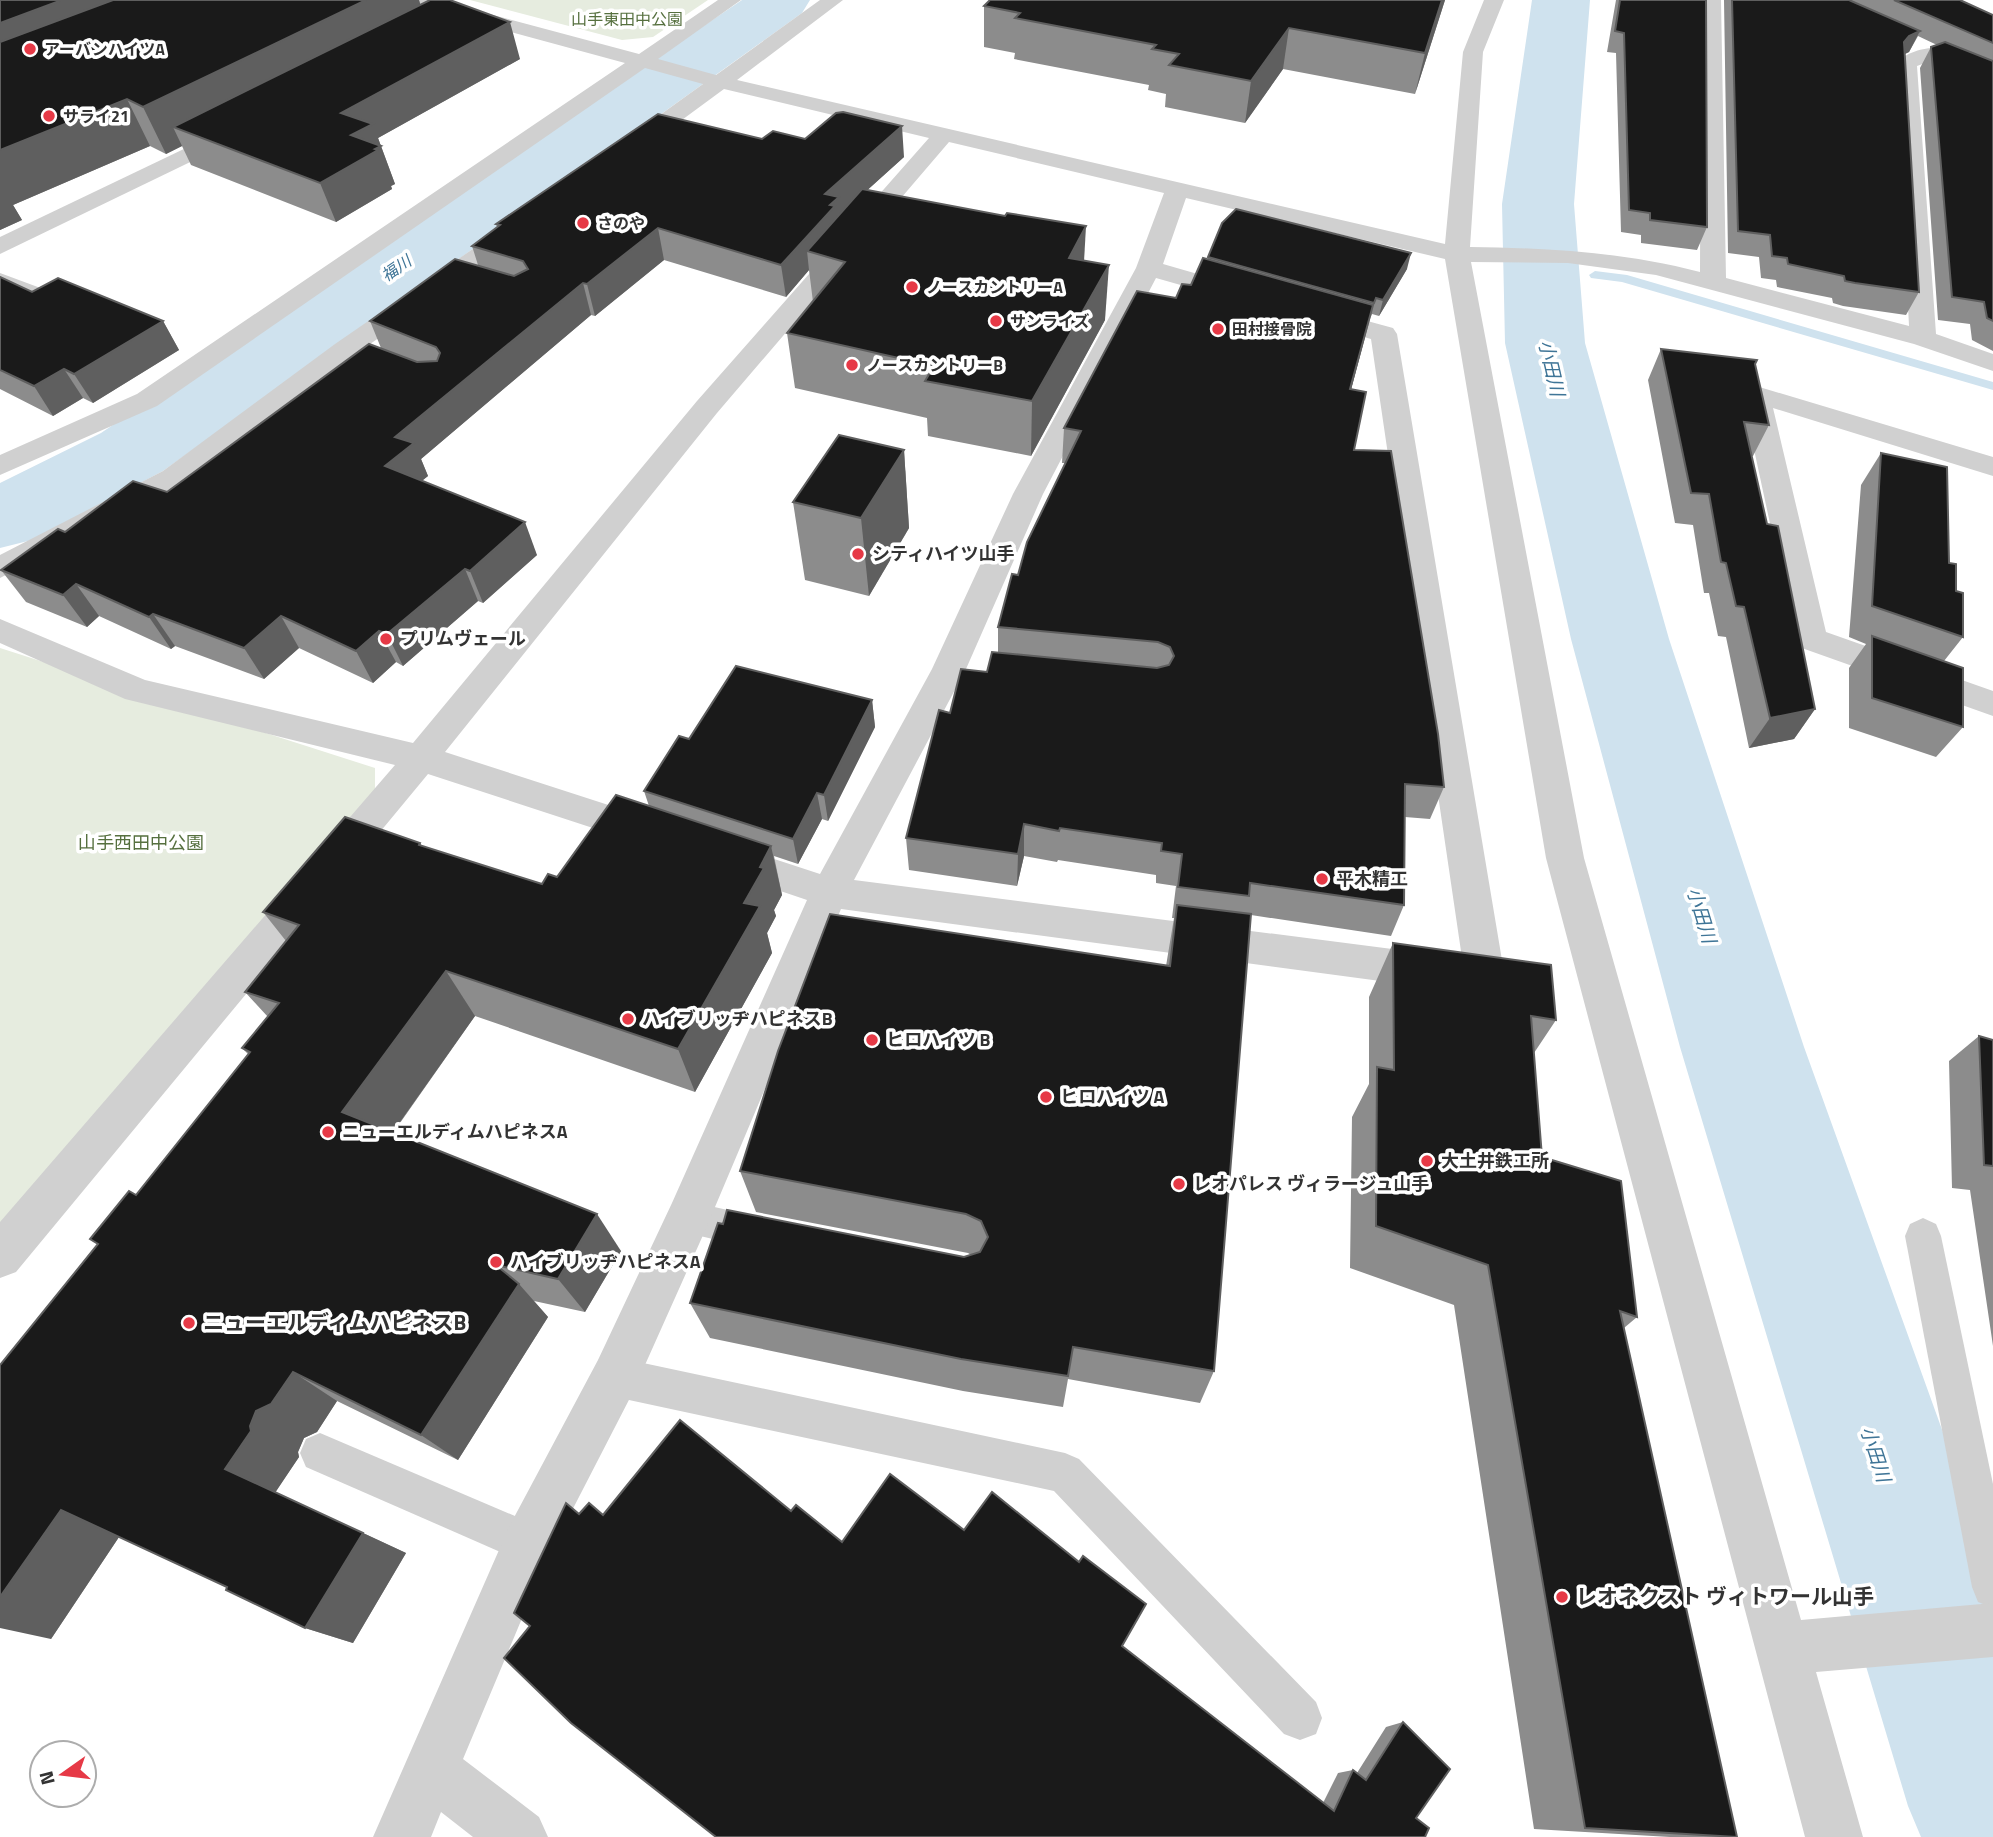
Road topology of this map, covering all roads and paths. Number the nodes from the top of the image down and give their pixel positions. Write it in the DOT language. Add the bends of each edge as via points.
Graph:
graph roads {
  1 [pos="415,0"];
  2 [pos="731,0"];
  3 [pos="833,0"];
  4 [pos="1494,0"];
  5 [pos="1711,0"];
  6 [pos="465,13"];
  7 [pos="440,26"];
  8 [pos="1909,41"];
  9 [pos="1934,53"];
  10 [pos="649,63"];
  11 [pos="1958,63"];
  12 [pos="713,80"];
  13 [pos="258,120"];
  14 [pos="944,134"];
  15 [pos="608,164"];
  16 [pos="1177,189"];
  17 [pos="541,213"];
  18 [pos="0,247"];
  19 [pos="1464,254"];
  20 [pos="1149,268"];
  21 [pos="0,279"];
  22 [pos="1713,283"];
  23 [pos="47,297"];
  24 [pos="1923,338"];
  25 [pos="1993,363"];
  26 [pos="0,466"];
  27 [pos="1993,467"];
  28 [pos="0,568"];
  29 [pos="0,630"];
  30 [pos="1993,704"];
  31 [pos="421,758"];
  32 [pos="829,892"];
  33 [pos="688,1217"];
  34 [pos="1923,1236"];
  35 [pos="794,1239"];
  36 [pos="0,1256"];
  37 [pos="615,1377"];
  38 [pos="320,1452"];
  39 [pos="528,1543"];
  40 [pos="1987,1616"];
  41 [pos="1802,1646"];
  42 [pos="1300,1718"];
  43 [pos="431,1769"];
  44 [pos="402,1837"];
  45 [pos="519,1837"];
  46 [pos="1833,1837"];
  1 -- 6 [label="street"];
  2 -- 10 [label="street"];
  3 -- 12 [label="street"];
  4 -- 19 [label="street" via="1473,52"];
  5 -- 22 [label="street"];
  6 -- 7 [label="street"];
  6 -- 10 [label="street"];
  8 -- 9 [label="street"];
  9 -- 11 [label="street"];
  9 -- 24 [label="street" via="1906,63"];
  10 -- 12 [label="street"];
  10 -- 26 [label="street" via="147,400"];
  12 -- 14 [label="street"];
  12 -- 15 [label="street"];
  13 -- 18 [label="street"];
  14 -- 16 [label="street"];
  14 -- 31 [label="street" via="707,407"];
  16 -- 19 [label="street"];
  16 -- 20 [label="street"];
  17 -- 28 [label="street" via="464,281 173,478"];
  19 -- 22 [label="street" via="1555,255 1657,268"];
  19 -- 41 [label="street" via="1564,858"];
  20 -- 32 [label="street" via="1028,494 962,670"];
  20 -- 32 [label="street" via="1384,334 1485,978"];
  21 -- 23 [label="lane"];
  22 -- 24 [label="street"];
  24 -- 25 [label="street"];
  27 -- 30 [label="street" via="1756,394 1811,639"];
  29 -- 31 [label="street" via="137,690"];
  31 -- 32 [label="street"];
  31 -- 36 [label="street"];
  32 -- 33 [label="street"];
  33 -- 35 [label="lane"];
  33 -- 37 [label="street"];
  34 -- 40 [label="lane"];
  37 -- 39 [label="street"];
  37 -- 42 [label="lane" via="1065,1473"];
  38 -- 39 [label="lane"];
  39 -- 43 [label="street"];
  40 -- 41 [label="street"];
  41 -- 46 [label="street"];
  43 -- 44 [label="street"];
  43 -- 45 [label="street"];
}
